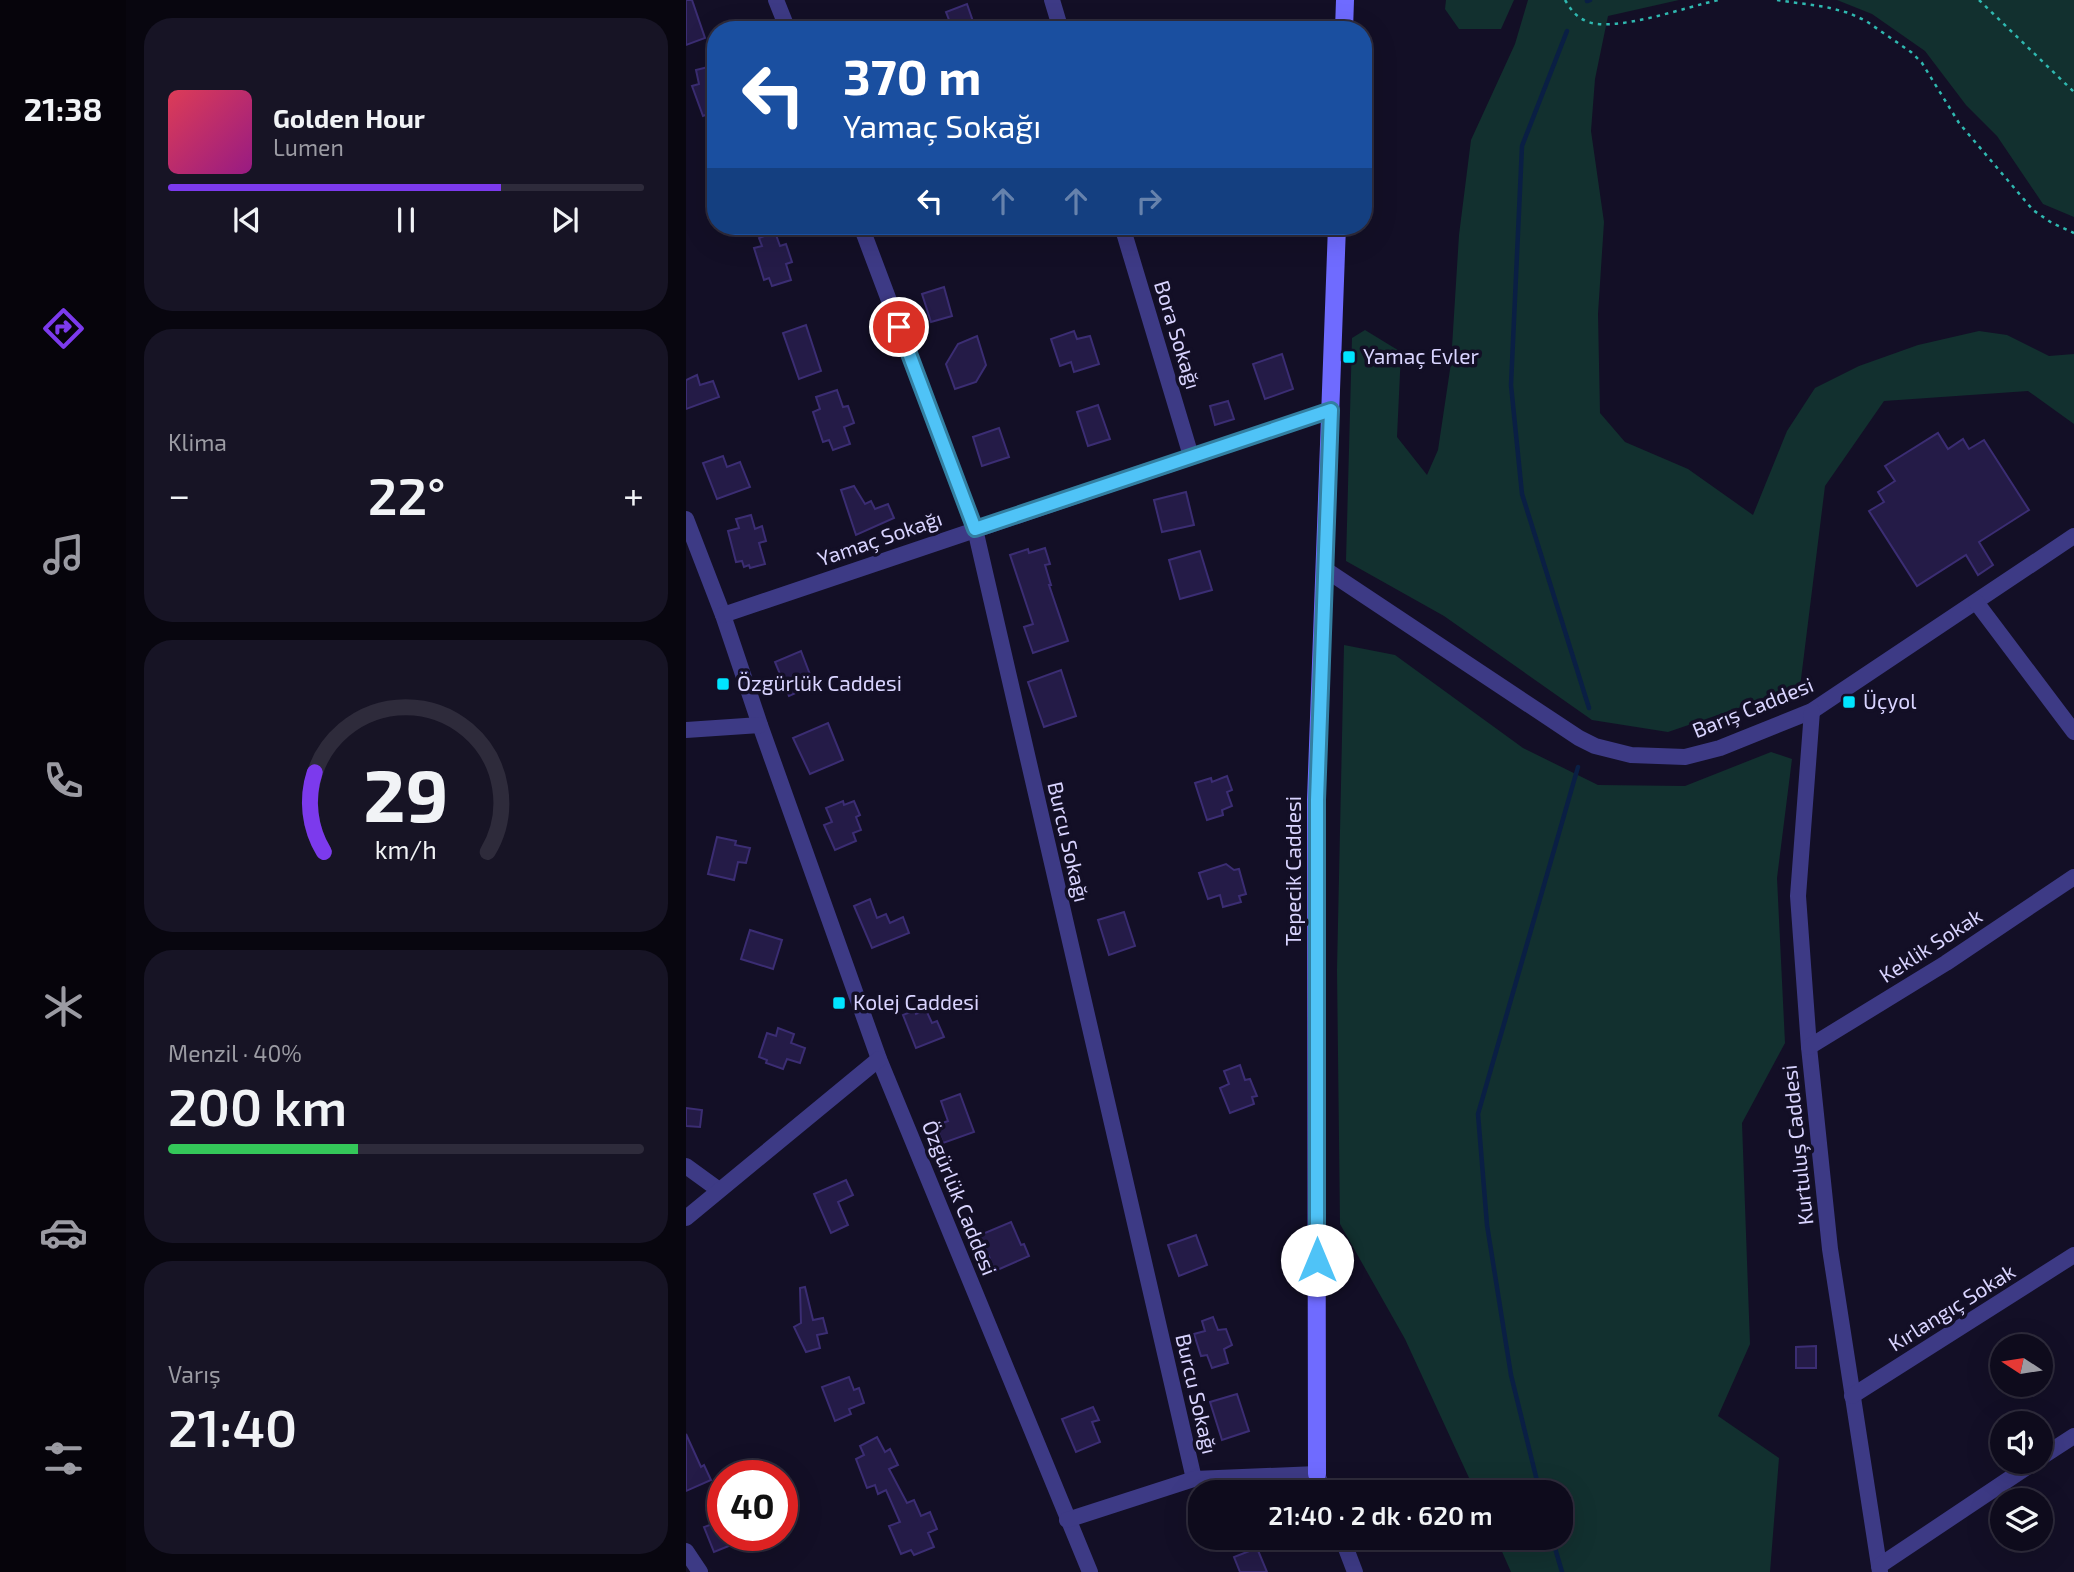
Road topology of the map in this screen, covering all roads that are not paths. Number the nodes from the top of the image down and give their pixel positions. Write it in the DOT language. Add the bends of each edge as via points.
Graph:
graph roads {
  1 [pos="776,0"];
  2 [pos="1052,0"];
  3 [pos="1345,0"];
  4 [pos="784,21"];
  5 [pos="1058,21"];
  6 [pos="1344,21"];
  7 [pos="864,235"];
  8 [pos="1125,235"];
  9 [pos="1337,235"];
  10 [pos="1331,410"];
  11 [pos="1191,456"];
  12 [pos="686,519"];
  13 [pos="975,529"];
  14 [pos="2074,536"];
  15 [pos="1326,570"];
  16 [pos="1976,603"];
  17 [pos="723,615"];
  18 [pos="1812,711"];
  19 [pos="760,725"];
  20 [pos="686,730"];
  21 [pos="2074,732"];
  22 [pos="2074,877"];
  23 [pos="1809,1046"];
  24 [pos="879,1059"];
  25 [pos="686,1166"];
  26 [pos="719,1190"];
  27 [pos="686,1218"];
  28 [pos="2074,1255"];
  29 [pos="1852,1396"];
  30 [pos="2074,1436"];
  31 [pos="2053,1450"];
  32 [pos="1317,1474"];
  33 [pos="2017,1474"];
  34 [pos="1194,1479"];
  35 [pos="1319,1480"];
  36 [pos="1067,1520"];
  37 [pos="1347,1550"];
  38 [pos="686,1551"];
  39 [pos="1880,1569"];
  40 [pos="700,1572"];
  41 [pos="1090,1572"];
  42 [pos="1355,1572"];
  1 -- 4 [label="street"];
  2 -- 5 [label="street"];
  3 -- 6 [label="street"];
  7 -- 13 [label="street, Burcu Sokağı"];
  8 -- 11 [label="street, Bora Sokağı"];
  9 -- 10 [label="street, Tepecik Caddesi"];
  10 -- 11 [label="street, Yamaç Sokağı"];
  10 -- 15 [label="street, Tepecik Caddesi"];
  11 -- 13 [label="street, Yamaç Sokağı"];
  12 -- 17 [label="street, Özgürlük Caddesi"];
  13 -- 17 [label="street, Yamaç Sokağı"];
  13 -- 34 [label="street, Burcu Sokağı"];
  14 -- 16 [label="street, Barış Caddesi"];
  15 -- 18 [label="street, Barış Caddesi" via="1579,738 1613,751 1685,757"];
  15 -- 32 [label="street, Tepecik Caddesi" via="1317,800"];
  16 -- 18 [label="street, Barış Caddesi"];
  16 -- 21 [label="street"];
  17 -- 19 [label="street, Özgürlük Caddesi"];
  18 -- 23 [label="street, Kurtuluş Caddesi" via="1798,896"];
  19 -- 20 [label="street"];
  19 -- 24 [label="street, Özgürlük Caddesi"];
  22 -- 23 [label="street, Keklik Sokak" via="1946,963"];
  23 -- 29 [label="street, Kurtuluş Caddesi" via="1830,1249"];
  24 -- 26 [label="street"];
  24 -- 36 [label="street, Özgürlük Caddesi"];
  25 -- 26 [label="street"];
  26 -- 27 [label="street"];
  28 -- 29 [label="street, Kırlangıç Sokak"];
  29 -- 39 [label="street, Kurtuluş Caddesi"];
  30 -- 31 [label="street"];
  32 -- 34 [label="street"];
  32 -- 35 [label="street"];
  33 -- 39 [label="street"];
  34 -- 36 [label="street"];
  36 -- 41 [label="street, Özgürlük Caddesi"];
  37 -- 42 [label="street"];
  38 -- 40 [label="street"];
}
